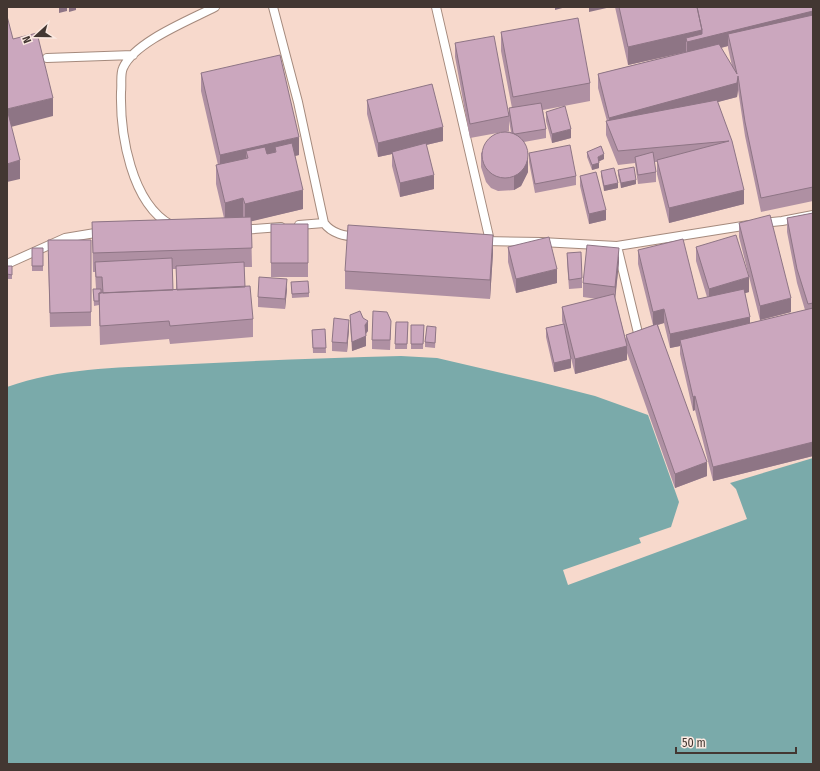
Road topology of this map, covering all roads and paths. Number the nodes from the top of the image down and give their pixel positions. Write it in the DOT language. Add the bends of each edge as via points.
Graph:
graph roads {
  1 [pos="215,7"];
  2 [pos="274,7"];
  3 [pos="436,7"];
  4 [pos="133,55"];
  5 [pos="47,58"];
  6 [pos="813,215"];
  7 [pos="324,223"];
  8 [pos="179,230"];
  9 [pos="235,231"];
  10 [pos="108,232"];
  11 [pos="366,238"];
  12 [pos="474,241"];
  13 [pos="490,241"];
  14 [pos="617,246"];
  15 [pos="7,264"];
  16 [pos="639,337"];
  1 -- 4 [label="lane" via="147,42"];
  2 -- 7 [label="lane"];
  3 -- 13 [label="lane"];
  4 -- 5 [label="lane"];
  4 -- 8 [label="lane" via="122,68 121,106 129,165 157,221"];
  6 -- 14 [label="lane"];
  7 -- 9 [label="lane"];
  7 -- 11 [label="lane" via="328,228 345,236"];
  10 -- 15 [label="lane" via="86,233 65,238"];
  12 -- 13 [label="lane"];
  13 -- 14 [label="lane"];
  14 -- 16 [label="lane"];
}
